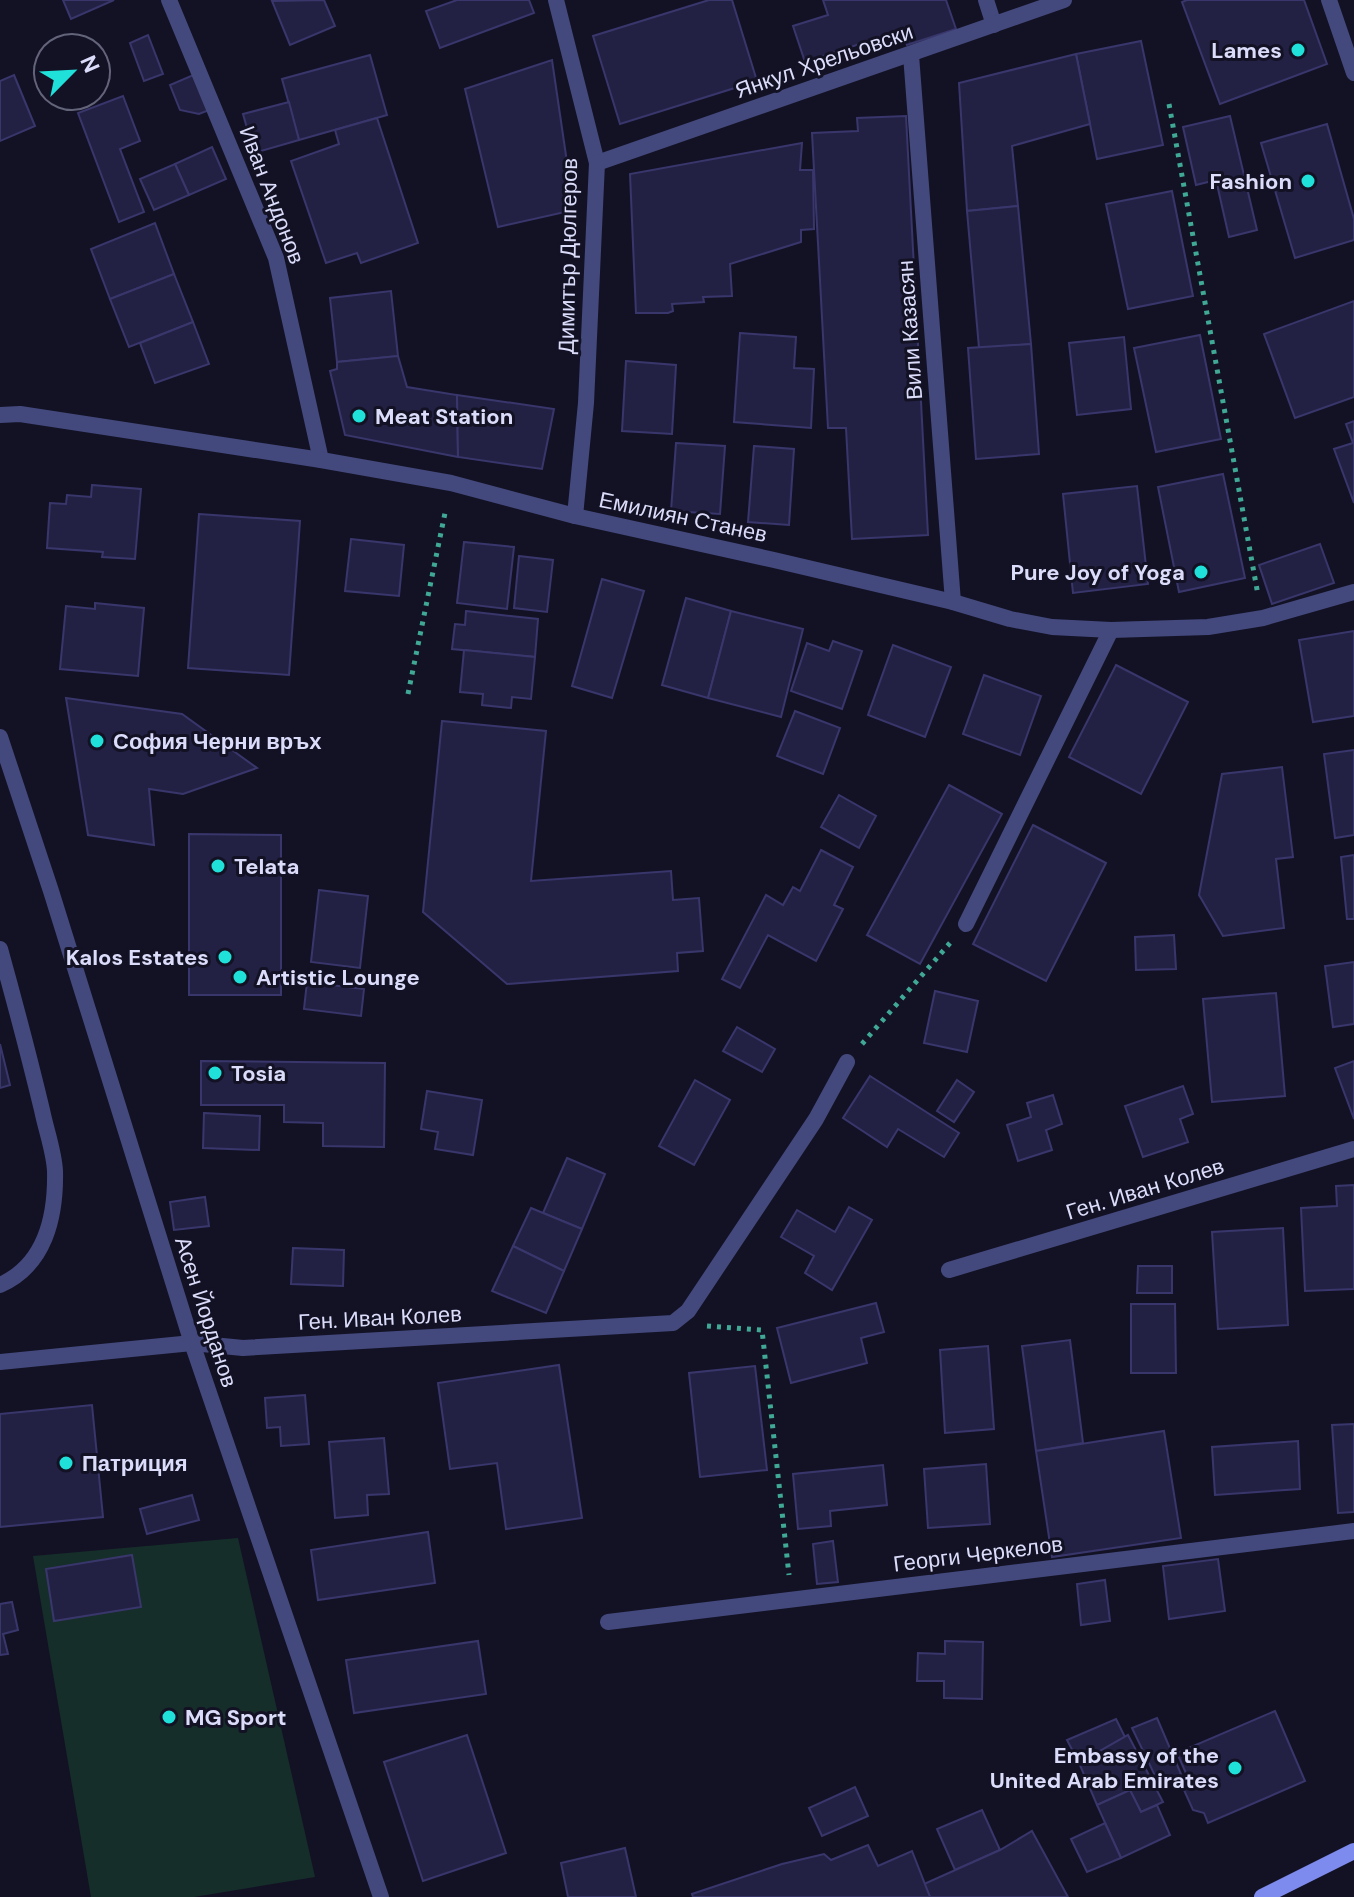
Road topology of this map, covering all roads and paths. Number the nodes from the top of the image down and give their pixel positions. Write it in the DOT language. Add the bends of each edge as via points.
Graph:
graph roads {
  1 [pos="169,0"];
  2 [pos="556,0"];
  3 [pos="986,0"];
  4 [pos="1064,0"];
  5 [pos="1329,0"];
  6 [pos="994,25"];
  7 [pos="911,55"];
  8 [pos="1354,73"];
  9 [pos="1169,104"];
  10 [pos="597,163"];
  11 [pos="0,415"];
  12 [pos="321,460"];
  13 [pos="451,483"];
  14 [pos="575,516"];
  15 [pos="1354,592"];
  16 [pos="953,602"];
  17 [pos="1263,618"];
  18 [pos="1111,630"];
  19 [pos="408,694"];
  20 [pos="0,737"];
  21 [pos="966,924"];
  22 [pos="0,949"];
  23 [pos="847,1062"];
  24 [pos="1354,1149"];
  25 [pos="949,1270"];
  26 [pos="0,1285"];
  27 [pos="667,1324"];
  28 [pos="192,1343"];
  29 [pos="0,1362"];
  30 [pos="1354,1531"];
  31 [pos="792,1600"];
  32 [pos="608,1622"];
  33 [pos="1354,1851"];
  34 [pos="381,1897"];
  35 [pos="1262,1897"];
  1 -- 12 [label="street, Иван Андонов" via="276,258"];
  2 -- 10 [label="street, Димитър Дюлгеров"];
  3 -- 6 [label="street"];
  4 -- 6 [label="street, Янкул Хрельовски"];
  5 -- 8 [label="street"];
  6 -- 7 [label="street, Янкул Хрельовски"];
  7 -- 10 [label="street, Янкул Хрельовски"];
  7 -- 16 [label="street, Вили Казасян"];
  9 -- 17 [label="path"];
  10 -- 14 [label="street, Димитър Дюлгеров"];
  11 -- 12 [label="street, Емилиян Станев"];
  12 -- 13 [label="street, Емилиян Станев"];
  13 -- 14 [label="street, Емилиян Станев"];
  13 -- 19 [label="path"];
  14 -- 16 [label="street, Емилиян Станев"];
  15 -- 17 [label="street, Емилиян Станев"];
  16 -- 18 [label="street, Емилиян Станев" via="1052,627"];
  17 -- 18 [label="street, Емилиян Станев" via="1208,627"];
  18 -- 21 [label="street"];
  20 -- 28 [label="street, Асен Йорданов"];
  21 -- 23 [label="path"];
  22 -- 26 [label="street" via="55,1168 52,1214 42,1245 18,1277"];
  23 -- 27 [label="street" via="816,1119 688,1311"];
  24 -- 25 [label="street, Ген. Иван Колев"];
  27 -- 28 [label="street, Ген. Иван Колев" via="243,1348"];
  27 -- 31 [label="path" via="762,1330"];
  28 -- 29 [label="street, Ген. Иван Колев"];
  28 -- 34 [label="street, Асен Йорданов"];
  30 -- 31 [label="street, Георги Черкелов"];
  31 -- 32 [label="street, Георги Черкелов"];
  33 -- 35 [label="main road"];
}
